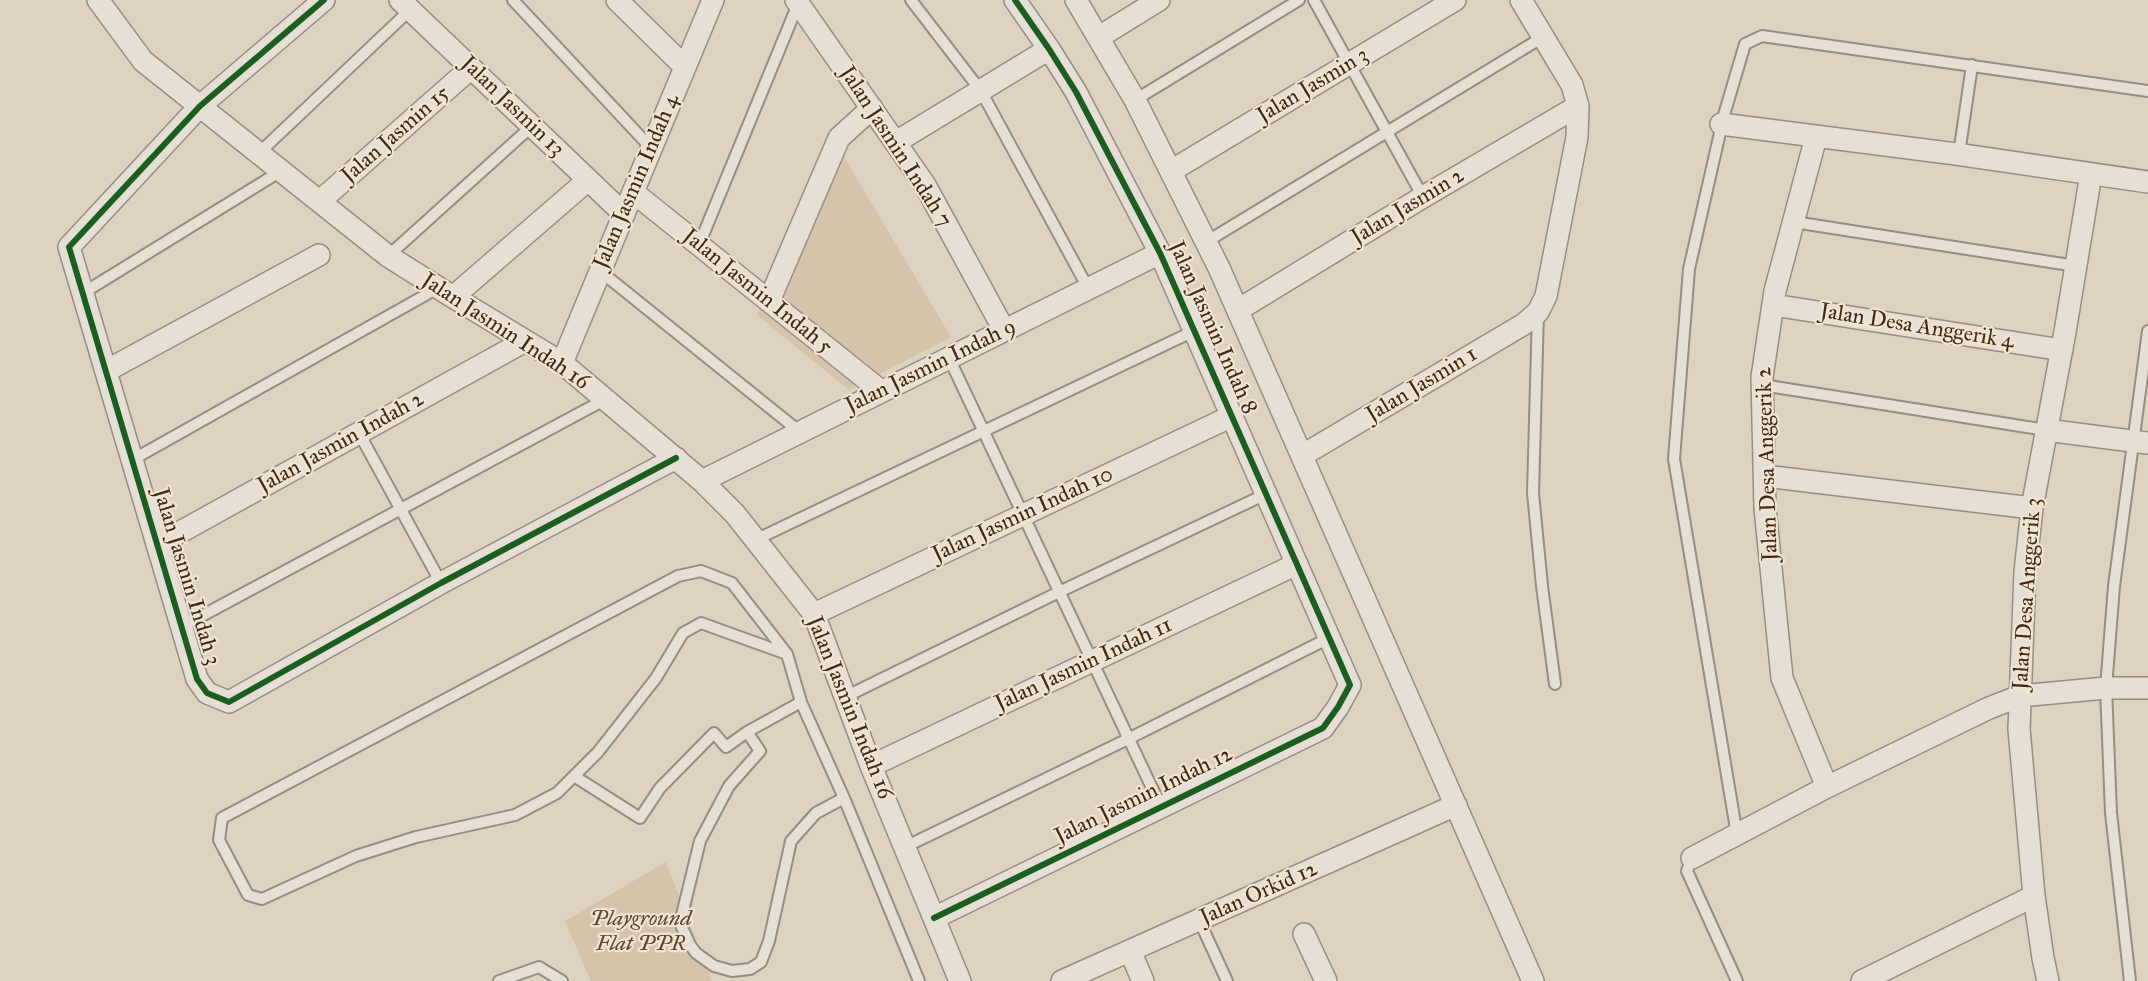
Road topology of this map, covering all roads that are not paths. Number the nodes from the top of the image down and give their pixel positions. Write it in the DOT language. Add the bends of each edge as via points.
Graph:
graph roads {
  1 [pos="98,0"];
  2 [pos="324,0"];
  3 [pos="513,0"];
  4 [pos="617,0"];
  5 [pos="712,0"];
  6 [pos="911,0"];
  7 [pos="1015,0"];
  8 [pos="1076,0"];
  9 [pos="1159,0"];
  10 [pos="1299,0"];
  11 [pos="1314,0"];
  12 [pos="1455,0"];
  13 [pos="1521,0"];
  14 [pos="797,2"];
  15 [pos="405,5"];
  16 [pos="1099,37"];
  17 [pos="1543,37"];
  18 [pos="1049,49"];
  19 [pos="1349,63"];
  20 [pos="1972,65"];
  21 [pos="685,67"];
  22 [pos="471,68"];
  23 [pos="981,91"];
  24 [pos="2148,91"];
  25 [pos="1135,100"];
  26 [pos="200,106"];
  27 [pos="1578,106"];
  28 [pos="872,108"];
  29 [pos="1721,124"];
  30 [pos="532,126"];
  31 [pos="1387,132"];
  32 [pos="1816,137"];
  33 [pos="896,142"];
  34 [pos="651,148"];
  35 [pos="259,153"];
  36 [pos="1959,154"];
  37 [pos="281,171"];
  38 [pos="1171,171"];
  39 [pos="2091,174"];
  40 [pos="588,180"];
  41 [pos="2148,182"];
  42 [pos="633,192"];
  43 [pos="1423,197"];
  44 [pos="320,201"];
  45 [pos="624,214"];
  46 [pos="1794,222"];
  47 [pos="1206,242"];
  48 [pos="699,245"];
  49 [pos="1160,253"];
  50 [pos="319,255"];
  51 [pos="388,256"];
  52 [pos="2076,266"];
  53 [pos="600,271"];
  54 [pos="1088,288"];
  55 [pos="83,293"];
  56 [pos="446,293"];
  57 [pos="769,301"];
  58 [pos="1773,305"];
  59 [pos="1238,310"];
  60 [pos="1538,312"];
  61 [pos="1004,330"];
  62 [pos="1194,331"];
  63 [pos="2148,331"];
  64 [pos="525,341"];
  65 [pos="2062,350"];
  66 [pos="949,358"];
  67 [pos="562,363"];
  68 [pos="106,371"];
  69 [pos="1762,385"];
  70 [pos="881,391"];
  71 [pos="606,399"];
  72 [pos="1232,416"];
  73 [pos="2046,430"];
  74 [pos="984,431"];
  75 [pos="801,432"];
  76 [pos="359,433"];
  77 [pos="2140,442"];
  78 [pos="1303,455"];
  79 [pos="676,458"];
  80 [pos="132,460"];
  81 [pos="1764,476"];
  82 [pos="702,481"];
  83 [pos="1266,494"];
  84 [pos="2032,508"];
  85 [pos="400,509"];
  86 [pos="1023,515"];
  87 [pos="755,540"];
  88 [pos="157,545"];
  89 [pos="1297,564"];
  90 [pos="441,583"];
  91 [pos="1059,592"];
  92 [pos="814,614"];
  93 [pos="181,627"];
  94 [pos="1329,638"];
  95 [pos="786,654"];
  96 [pos="1092,661"];
  97 [pos="1555,684"];
  98 [pos="1350,685"];
  99 [pos="2106,688"];
  100 [pos="2148,688"];
  101 [pos="2020,696"];
  102 [pos="845,697"];
  103 [pos="801,702"];
  104 [pos="747,732"];
  105 [pos="1128,739"];
  106 [pos="871,766"];
  107 [pos="574,776"];
  108 [pos="1827,788"];
  109 [pos="844,798"];
  110 [pos="1456,806"];
  111 [pos="1161,807"];
  112 [pos="1737,835"];
  113 [pos="904,847"];
  114 [pos="1692,858"];
  115 [pos="2034,896"];
  116 [pos="934,918"];
  117 [pos="1199,920"];
  118 [pos="1304,934"];
  119 [pos="1130,951"];
  120 [pos="499,981"];
  121 [pos="562,981"];
  122 [pos="919,981"];
  123 [pos="960,981"];
  124 [pos="1062,981"];
  125 [pos="1143,981"];
  126 [pos="1227,981"];
  127 [pos="1326,981"];
  128 [pos="1533,981"];
  129 [pos="1737,981"];
  130 [pos="1862,981"];
  131 [pos="2048,981"];
  132 [pos="2130,981"];
  1 -- 26 [label="street, Jalan Jasmin Indah 16" via="143,60"];
  2 -- 26 [label="street"];
  3 -- 34 [label="lane"];
  4 -- 21 [label="street"];
  5 -- 21 [label="street, Jalan Jasmin Indah 4"];
  6 -- 23 [label="lane"];
  7 -- 18 [label="street, Jalan Jasmin Indah 8"];
  8 -- 16 [label="street"];
  9 -- 16 [label="street"];
  10 -- 25 [label="lane"];
  11 -- 19 [label="lane"];
  12 -- 19 [label="street, Jalan Jasmin 3"];
  13 -- 17 [label="street"];
  14 -- 28 [label="street, Jalan Jasmin Indah 7"];
  14 -- 48 [label="lane"];
  15 -- 22 [label="street, Jalan Jasmin 13"];
  15 -- 35 [label="lane"];
  16 -- 25 [label="street"];
  17 -- 27 [label="street" via="1572,85"];
  17 -- 31 [label="lane"];
  18 -- 23 [label="street"];
  18 -- 49 [label="street, Jalan Jasmin Indah 8" via="1076,92"];
  19 -- 31 [label="lane"];
  19 -- 38 [label="street, Jalan Jasmin 3"];
  20 -- 24 [label="lane"];
  20 -- 29 [label="lane" via="1762,36 1745,44"];
  20 -- 36 [label="lane"];
  21 -- 34 [label="street, Jalan Jasmin Indah 4"];
  22 -- 30 [label="street, Jalan Jasmin 13"];
  22 -- 44 [label="street, Jalan Jasmin 15"];
  23 -- 33 [label="street"];
  23 -- 54 [label="lane"];
  25 -- 38 [label="street"];
  26 -- 35 [label="street, Jalan Jasmin Indah 16"];
  26 -- 55 [label="street, Jalan Jasmin Indah 3" via="69,247"];
  27 -- 43 [label="street, Jalan Jasmin 2"];
  27 -- 60 [label="street" via="1573,160 1546,296"];
  28 -- 33 [label="street, Jalan Jasmin Indah 7"];
  28 -- 57 [label="street" via="839,138"];
  29 -- 32 [label="street"];
  29 -- 112 [label="lane" via="1689,269 1674,459"];
  30 -- 40 [label="street, Jalan Jasmin 13"];
  30 -- 51 [label="lane"];
  31 -- 43 [label="lane"];
  31 -- 47 [label="lane"];
  32 -- 36 [label="street"];
  32 -- 46 [label="street, Jalan Desa Anggerik 2"];
  33 -- 61 [label="street, Jalan Jasmin Indah 7" via="925,185"];
  34 -- 42 [label="street, Jalan Jasmin Indah 4"];
  35 -- 37 [label="street, Jalan Jasmin Indah 16"];
  36 -- 39 [label="street"];
  37 -- 44 [label="street, Jalan Jasmin Indah 16"];
  37 -- 55 [label="lane"];
  38 -- 47 [label="street"];
  39 -- 41 [label="street"];
  39 -- 52 [label="street, Jalan Desa Anggerik 3"];
  40 -- 45 [label="street, Jalan Jasmin 13"];
  40 -- 56 [label="street"];
  42 -- 45 [label="street, Jalan Jasmin Indah 4"];
  42 -- 48 [label="street, Jalan Jasmin Indah 5"];
  43 -- 59 [label="street, Jalan Jasmin 2"];
  44 -- 51 [label="street, Jalan Jasmin Indah 16"];
  45 -- 53 [label="street, Jalan Jasmin Indah 4"];
  46 -- 52 [label="lane"];
  46 -- 58 [label="street, Jalan Desa Anggerik 2"];
  47 -- 59 [label="street"];
  48 -- 57 [label="street, Jalan Jasmin Indah 5"];
  49 -- 54 [label="street, Jalan Jasmin Indah 9"];
  49 -- 62 [label="street, Jalan Jasmin Indah 8"];
  50 -- 68 [label="street"];
  51 -- 56 [label="street, Jalan Jasmin Indah 16"];
  52 -- 65 [label="street, Jalan Desa Anggerik 3"];
  53 -- 67 [label="street, Jalan Jasmin Indah 4"];
  53 -- 75 [label="lane"];
  54 -- 61 [label="street, Jalan Jasmin Indah 9"];
  55 -- 68 [label="street, Jalan Jasmin Indah 3"];
  56 -- 64 [label="street, Jalan Jasmin Indah 16"];
  56 -- 80 [label="lane"];
  57 -- 70 [label="street, Jalan Jasmin Indah 5"];
  58 -- 65 [label="street, Jalan Desa Anggerik 4"];
  58 -- 69 [label="street, Jalan Desa Anggerik 2"];
  59 -- 78 [label="street"];
  60 -- 78 [label="street, Jalan Jasmin 1"];
  60 -- 97 [label="lane" via="1533,493"];
  61 -- 66 [label="street, Jalan Jasmin Indah 9"];
  62 -- 72 [label="street, Jalan Jasmin Indah 8"];
  62 -- 74 [label="lane"];
  63 -- 77 [label="lane"];
  64 -- 67 [label="street, Jalan Jasmin Indah 16"];
  64 -- 76 [label="street, Jalan Jasmin Indah 2"];
  65 -- 73 [label="street, Jalan Desa Anggerik 3"];
  66 -- 70 [label="street, Jalan Jasmin Indah 9"];
  66 -- 74 [label="lane"];
  67 -- 71 [label="street, Jalan Jasmin Indah 16"];
  68 -- 80 [label="street, Jalan Jasmin Indah 3"];
  69 -- 73 [label="lane"];
  69 -- 81 [label="street, Jalan Desa Anggerik 2"];
  70 -- 75 [label="street, Jalan Jasmin Indah 9"];
  71 -- 79 [label="street, Jalan Jasmin Indah 16"];
  71 -- 85 [label="lane"];
  72 -- 83 [label="street, Jalan Jasmin Indah 8"];
  72 -- 86 [label="street, Jalan Jasmin Indah 10"];
  73 -- 77 [label="street"];
  73 -- 84 [label="street, Jalan Desa Anggerik 3"];
  74 -- 86 [label="lane"];
  74 -- 87 [label="lane"];
  75 -- 82 [label="street, Jalan Jasmin Indah 9"];
  76 -- 85 [label="lane"];
  76 -- 88 [label="street, Jalan Jasmin Indah 2"];
  77 -- 99 [label="lane" via="2114,586"];
  78 -- 110 [label="street"];
  79 -- 82 [label="street, Jalan Jasmin Indah 16"];
  79 -- 90 [label="street, Jalan Jasmin Indah 3"];
  80 -- 88 [label="street, Jalan Jasmin Indah 3"];
  81 -- 84 [label="street"];
  81 -- 108 [label="street, Jalan Desa Anggerik 2" via="1782,678"];
  82 -- 87 [label="street, Jalan Jasmin Indah 16"];
  83 -- 89 [label="street, Jalan Jasmin Indah 8"];
  83 -- 91 [label="lane"];
  84 -- 101 [label="street, Jalan Desa Anggerik 3"];
  85 -- 90 [label="lane"];
  85 -- 93 [label="lane"];
  86 -- 91 [label="lane"];
  86 -- 92 [label="street, Jalan Jasmin Indah 10"];
  87 -- 92 [label="street, Jalan Jasmin Indah 16"];
  88 -- 93 [label="street, Jalan Jasmin Indah 3"];
  89 -- 94 [label="street, Jalan Jasmin Indah 8"];
  89 -- 96 [label="street, Jalan Jasmin Indah 11"];
  90 -- 93 [label="street, Jalan Jasmin Indah 3" via="229,702 207,693 197,679"];
  91 -- 96 [label="lane"];
  91 -- 102 [label="lane"];
  92 -- 102 [label="street, Jalan Jasmin Indah 16"];
  94 -- 98 [label="street, Jalan Jasmin Indah 8"];
  94 -- 105 [label="lane"];
  95 -- 103 [label="lane"];
  95 -- 107 [label="lane" via="701,623 683,633 656,678 598,752"];
  95 -- 107 [label="lane" via="732,583 701,571 678,576 222,818 219,840 248,895 262,899 356,856 416,837 515,815 557,793"];
  96 -- 105 [label="lane"];
  96 -- 106 [label="street, Jalan Jasmin Indah 11"];
  98 -- 111 [label="street, Jalan Jasmin Indah 12" via="1323,728"];
  99 -- 100 [label="street"];
  99 -- 101 [label="street"];
  99 -- 132 [label="lane" via="2111,813"];
  101 -- 108 [label="street"];
  101 -- 115 [label="street, Jalan Desa Anggerik 3" via="2019,729"];
  102 -- 106 [label="street, Jalan Jasmin Indah 16"];
  103 -- 104 [label="lane"];
  103 -- 109 [label="lane"];
  104 -- 107 [label="lane" via="726,747 714,733 660,788 640,818"];
  104 -- 109 [label="lane" via="760,751 729,786 700,841 682,915 681,925 690,945 714,966 732,971 750,969 761,962 791,841 816,813"];
  105 -- 111 [label="lane"];
  105 -- 113 [label="lane"];
  106 -- 113 [label="street, Jalan Jasmin Indah 16"];
  108 -- 112 [label="street"];
  109 -- 122 [label="lane"];
  110 -- 117 [label="street, Jalan Orkid 12"];
  110 -- 128 [label="street"];
  111 -- 116 [label="street, Jalan Jasmin Indah 12"];
  112 -- 114 [label="street"];
  113 -- 116 [label="street, Jalan Jasmin Indah 16"];
  114 -- 129 [label="lane" via="1687,871"];
  115 -- 130 [label="street"];
  115 -- 131 [label="street, Jalan Desa Anggerik 3"];
  116 -- 123 [label="street, Jalan Jasmin Indah 16"];
  117 -- 119 [label="street, Jalan Orkid 12"];
  117 -- 126 [label="lane"];
  118 -- 127 [label="street"];
  119 -- 124 [label="street, Jalan Orkid 12"];
  119 -- 125 [label="street"];
  120 -- 121 [label="lane" via="538,967"];
}
